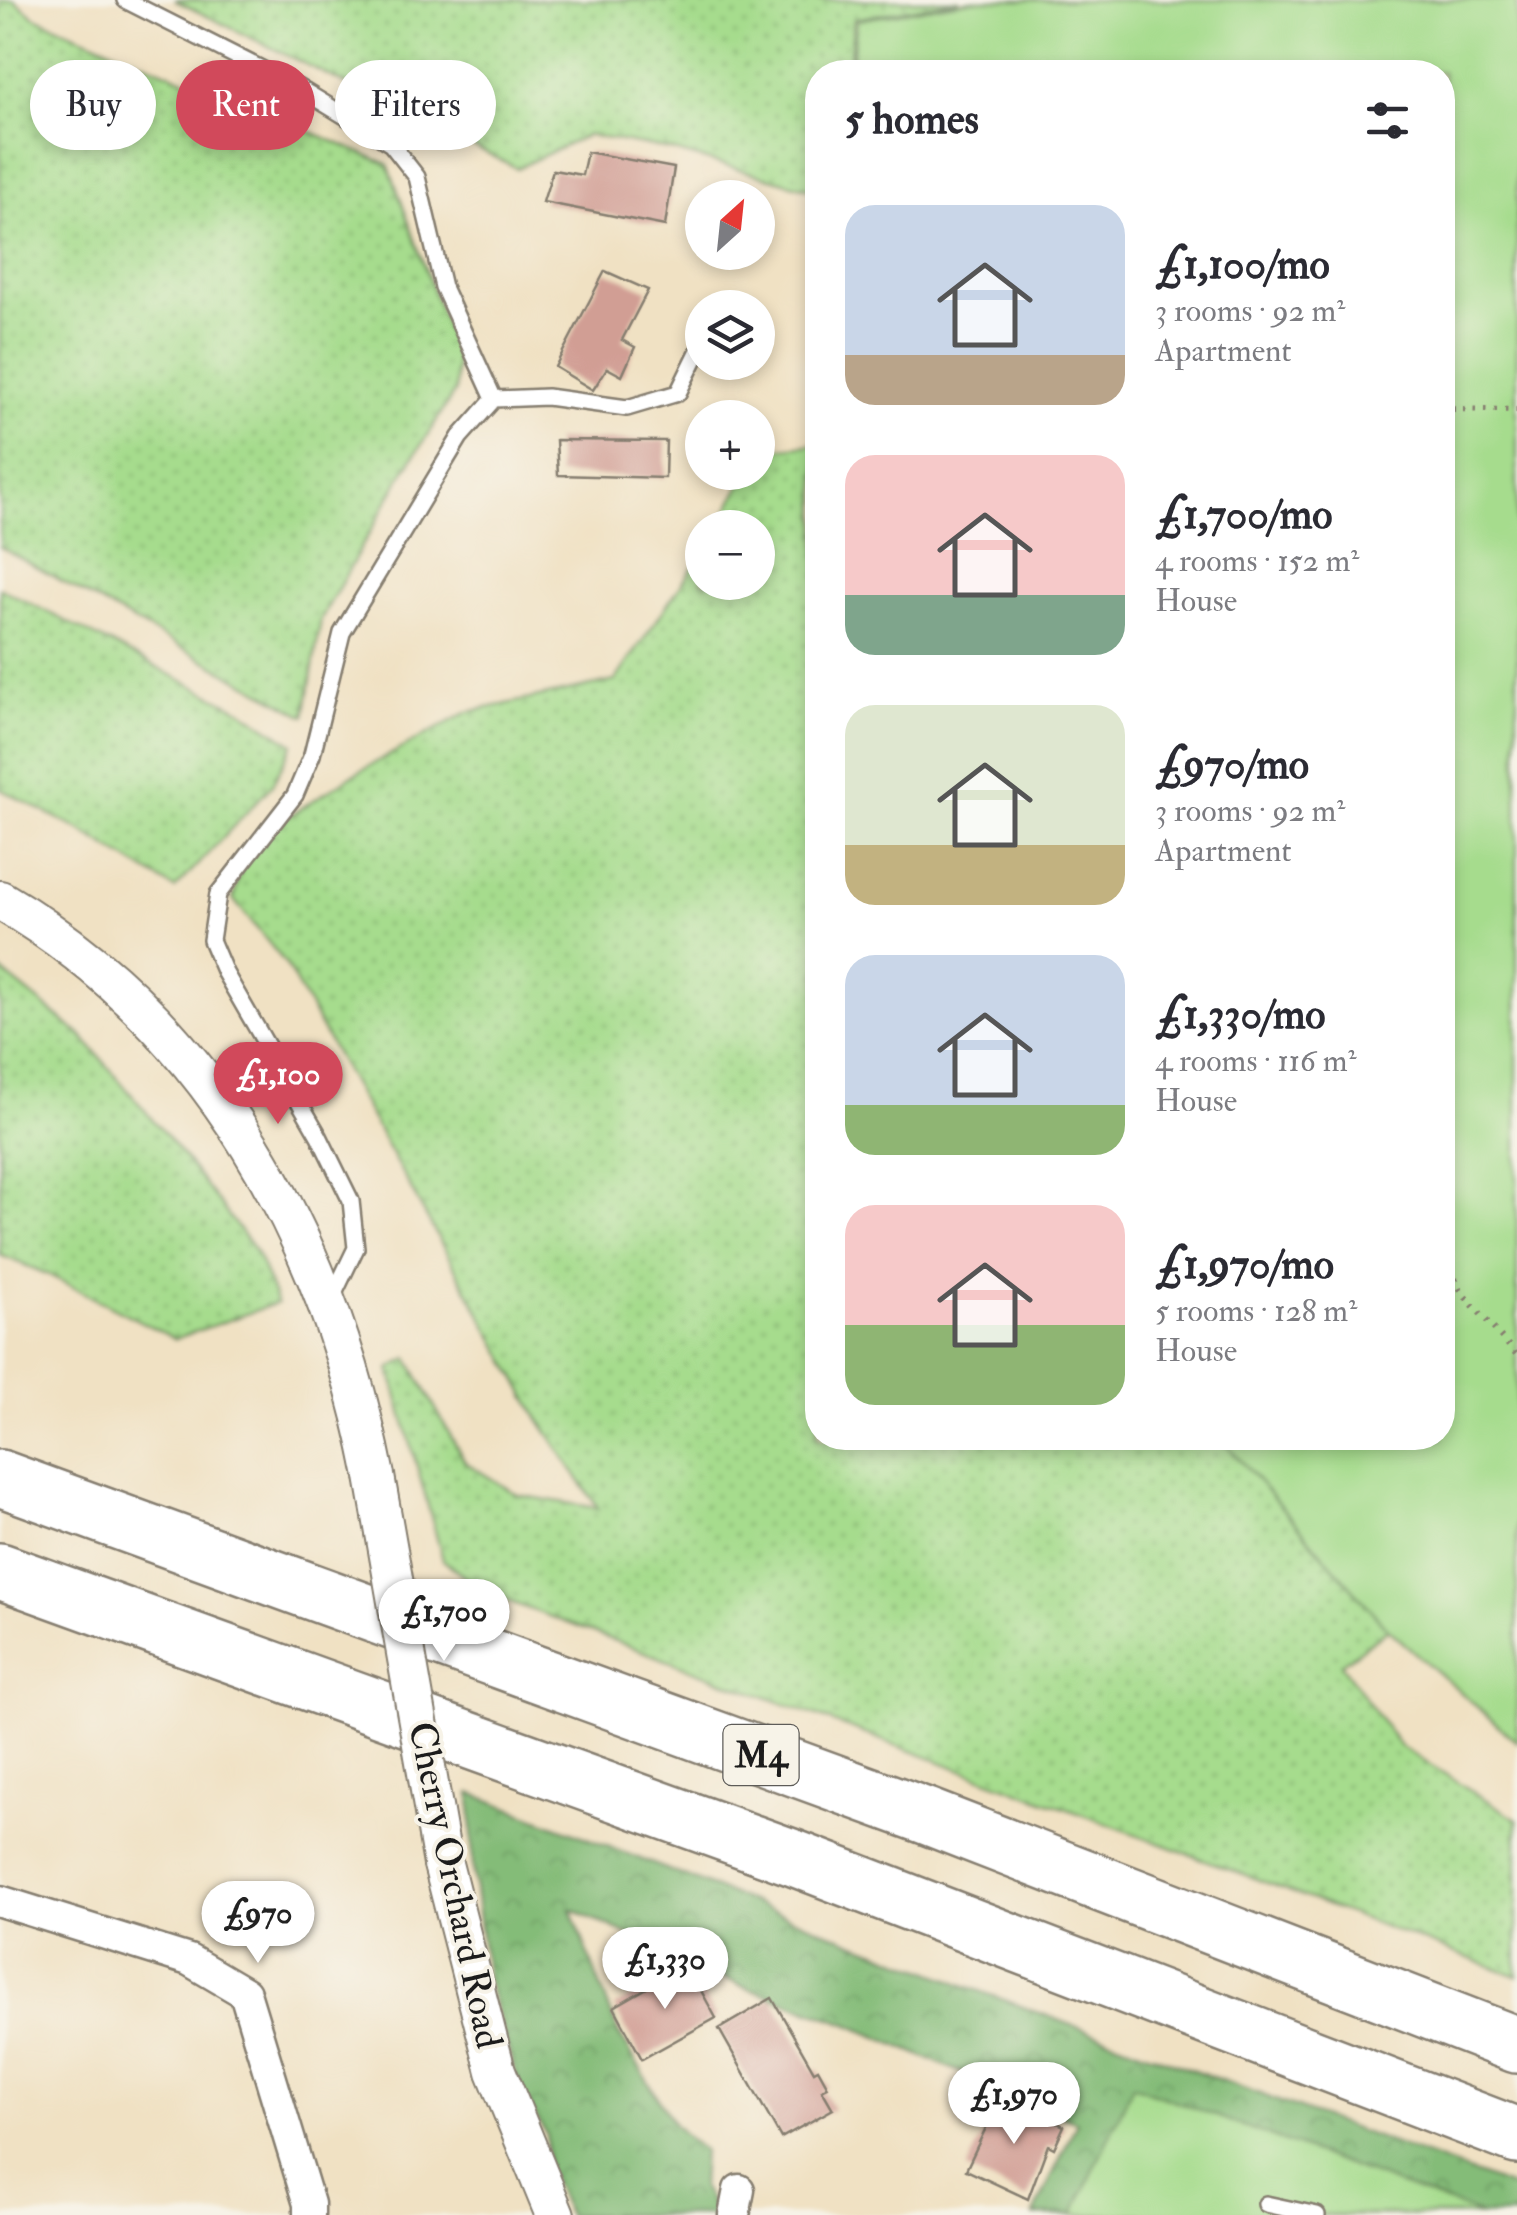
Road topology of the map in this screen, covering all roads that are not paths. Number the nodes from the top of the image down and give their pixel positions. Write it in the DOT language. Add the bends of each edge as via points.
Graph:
graph roads {
  1 [pos="125,0"];
  2 [pos="685,379"];
  3 [pos="494,398"];
  4 [pos="0,900"];
  5 [pos="330,1302"];
  6 [pos="0,1478"];
  7 [pos="0,1571"];
  8 [pos="0,1901"];
  9 [pos="1517,2045"];
  10 [pos="1517,2136"];
  11 [pos="1266,2204"];
  12 [pos="308,2215"];
  13 [pos="555,2215"];
  14 [pos="1317,2215"];
  1 -- 3 [label="lane" via="300,88 391,144 417,177 443,287"];
  2 -- 3 [label="lane" via="678,393 627,408"];
  3 -- 5 [label="lane" via="460,437 342,633 312,756 295,795 218,894 211,940 225,973 351,1201 356,1248"];
  4 -- 5 [label="street, Cherry Orchard Road" via="98,973 196,1072 266,1172"];
  5 -- 13 [label="street, Cherry Orchard Road, bridge" via="375,1476 443,1864 496,2071"];
  6 -- 9 [label="highway, M4" via="908,1810"];
  7 -- 10 [label="highway, M4" via="794,1858"];
  8 -- 12 [label="street" via="189,1960 245,1993"];
  11 -- 14 [label="lane"];
}
